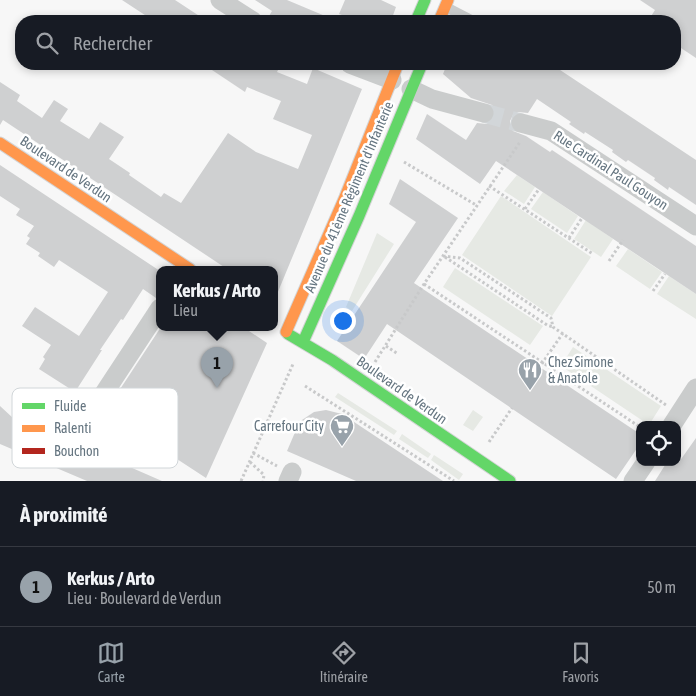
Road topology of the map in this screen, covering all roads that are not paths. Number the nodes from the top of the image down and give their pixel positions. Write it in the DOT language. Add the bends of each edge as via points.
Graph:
graph roads {
  1 [pos="220,0"];
  2 [pos="425,0"];
  3 [pos="447,3"];
  4 [pos="244,15"];
  5 [pos="419,15"];
  6 [pos="442,15"];
  7 [pos="464,15"];
  8 [pos="419,70"];
  9 [pos="395,72"];
  10 [pos="411,89"];
  11 [pos="484,113"];
  12 [pos="527,124"];
  13 [pos="0,143"];
  14 [pos="696,226"];
  15 [pos="184,266"];
  16 [pos="156,314"];
  17 [pos="278,328"];
  18 [pos="286,332"];
  19 [pos="303,342"];
  20 [pos="108,388"];
  21 [pos="696,388"];
  22 [pos="675,419"];
  23 [pos="643,466"];
  24 [pos="510,481"];
  25 [pos="633,481"];
  1 -- 4 [label="street"];
  2 -- 5 [label="street"];
  3 -- 6 [label="street"];
  3 -- 7 [label="lane"];
  8 -- 10 [label="street, Avenue du 41ème Régiment d'Infanterie"];
  9 -- 10 [label="lane"];
  9 -- 18 [label="street, Avenue du 41ème Régiment d'Infanterie" via="346,197"];
  10 -- 11 [label="street" via="432,99"];
  10 -- 19 [label="street, Avenue du 41ème Régiment d'Infanterie"];
  12 -- 14 [label="street, Rue Cardinal Paul Gouyon" via="551,131"];
  13 -- 15 [label="street, Boulevard de Verdun"];
  16 -- 20 [label="street"];
  17 -- 18 [label="street, Boulevard de Verdun"];
  18 -- 19 [label="street, Boulevard de Verdun"];
  19 -- 24 [label="street, Boulevard de Verdun"];
  21 -- 22 [label="street"];
  23 -- 25 [label="street"];
}
